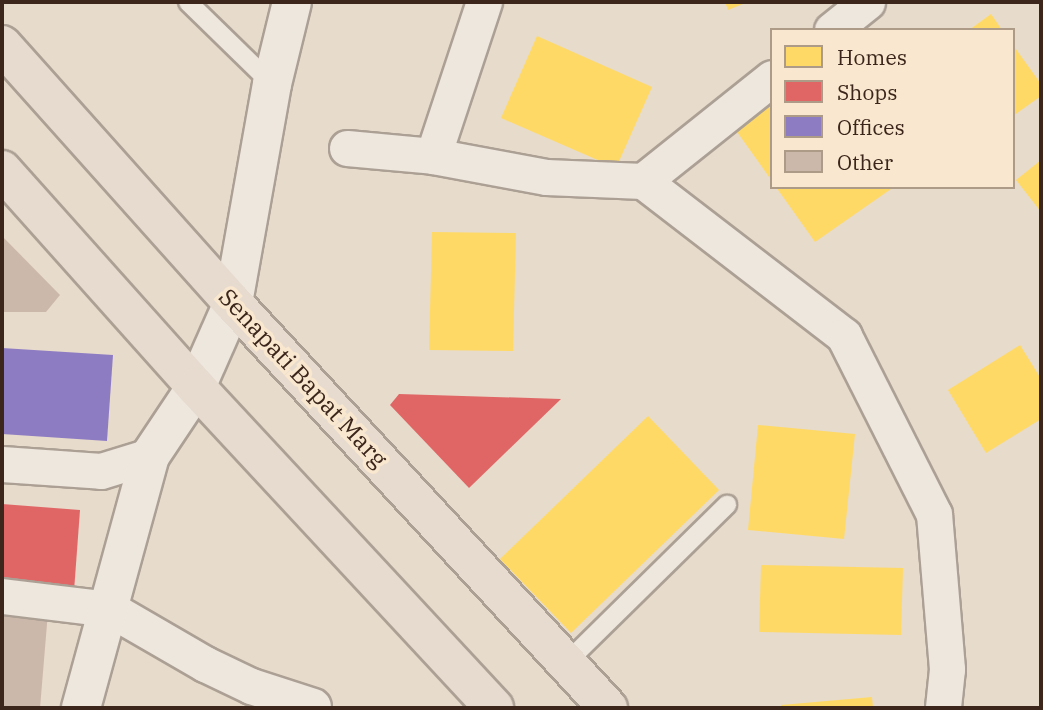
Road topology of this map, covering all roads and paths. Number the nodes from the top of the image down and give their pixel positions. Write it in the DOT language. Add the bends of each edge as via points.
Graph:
graph roads {
  1 [pos="188,2"];
  2 [pos="292,2"];
  3 [pos="484,2"];
  4 [pos="867,2"];
  5 [pos="834,28"];
  6 [pos="2,46"];
  7 [pos="770,80"];
  8 [pos="272,84"];
  9 [pos="347,148"];
  10 [pos="433,156"];
  11 [pos="2,170"];
  12 [pos="643,181"];
  13 [pos="233,303"];
  14 [pos="196,387"];
  15 [pos="150,456"];
  16 [pos="2,464"];
  17 [pos="727,505"];
  18 [pos="2,596"];
  19 [pos="110,609"];
  20 [pos="566,663"];
  21 [pos="313,706"];
  22 [pos="81,708"];
  23 [pos="494,708"];
  24 [pos="608,708"];
  25 [pos="943,708"];
  1 -- 8 [label="lane"];
  2 -- 8 [label="street"];
  3 -- 10 [label="street"];
  4 -- 5 [label="street"];
  6 -- 13 [label="main road, Senapati Bapat Marg"];
  7 -- 12 [label="street"];
  8 -- 13 [label="street"];
  9 -- 10 [label="street"];
  10 -- 12 [label="street" via="546,177"];
  11 -- 14 [label="main road"];
  12 -- 25 [label="street" via="844,336 934,514 947,669"];
  13 -- 14 [label="street"];
  13 -- 20 [label="main road, Senapati Bapat Marg"];
  14 -- 15 [label="street"];
  14 -- 23 [label="main road"];
  15 -- 16 [label="street" via="100,471"];
  15 -- 19 [label="street"];
  17 -- 20 [label="lane"];
  18 -- 19 [label="street"];
  19 -- 21 [label="street" via="251,686"];
  19 -- 22 [label="street"];
  20 -- 24 [label="main road, Senapati Bapat Marg"];
}
